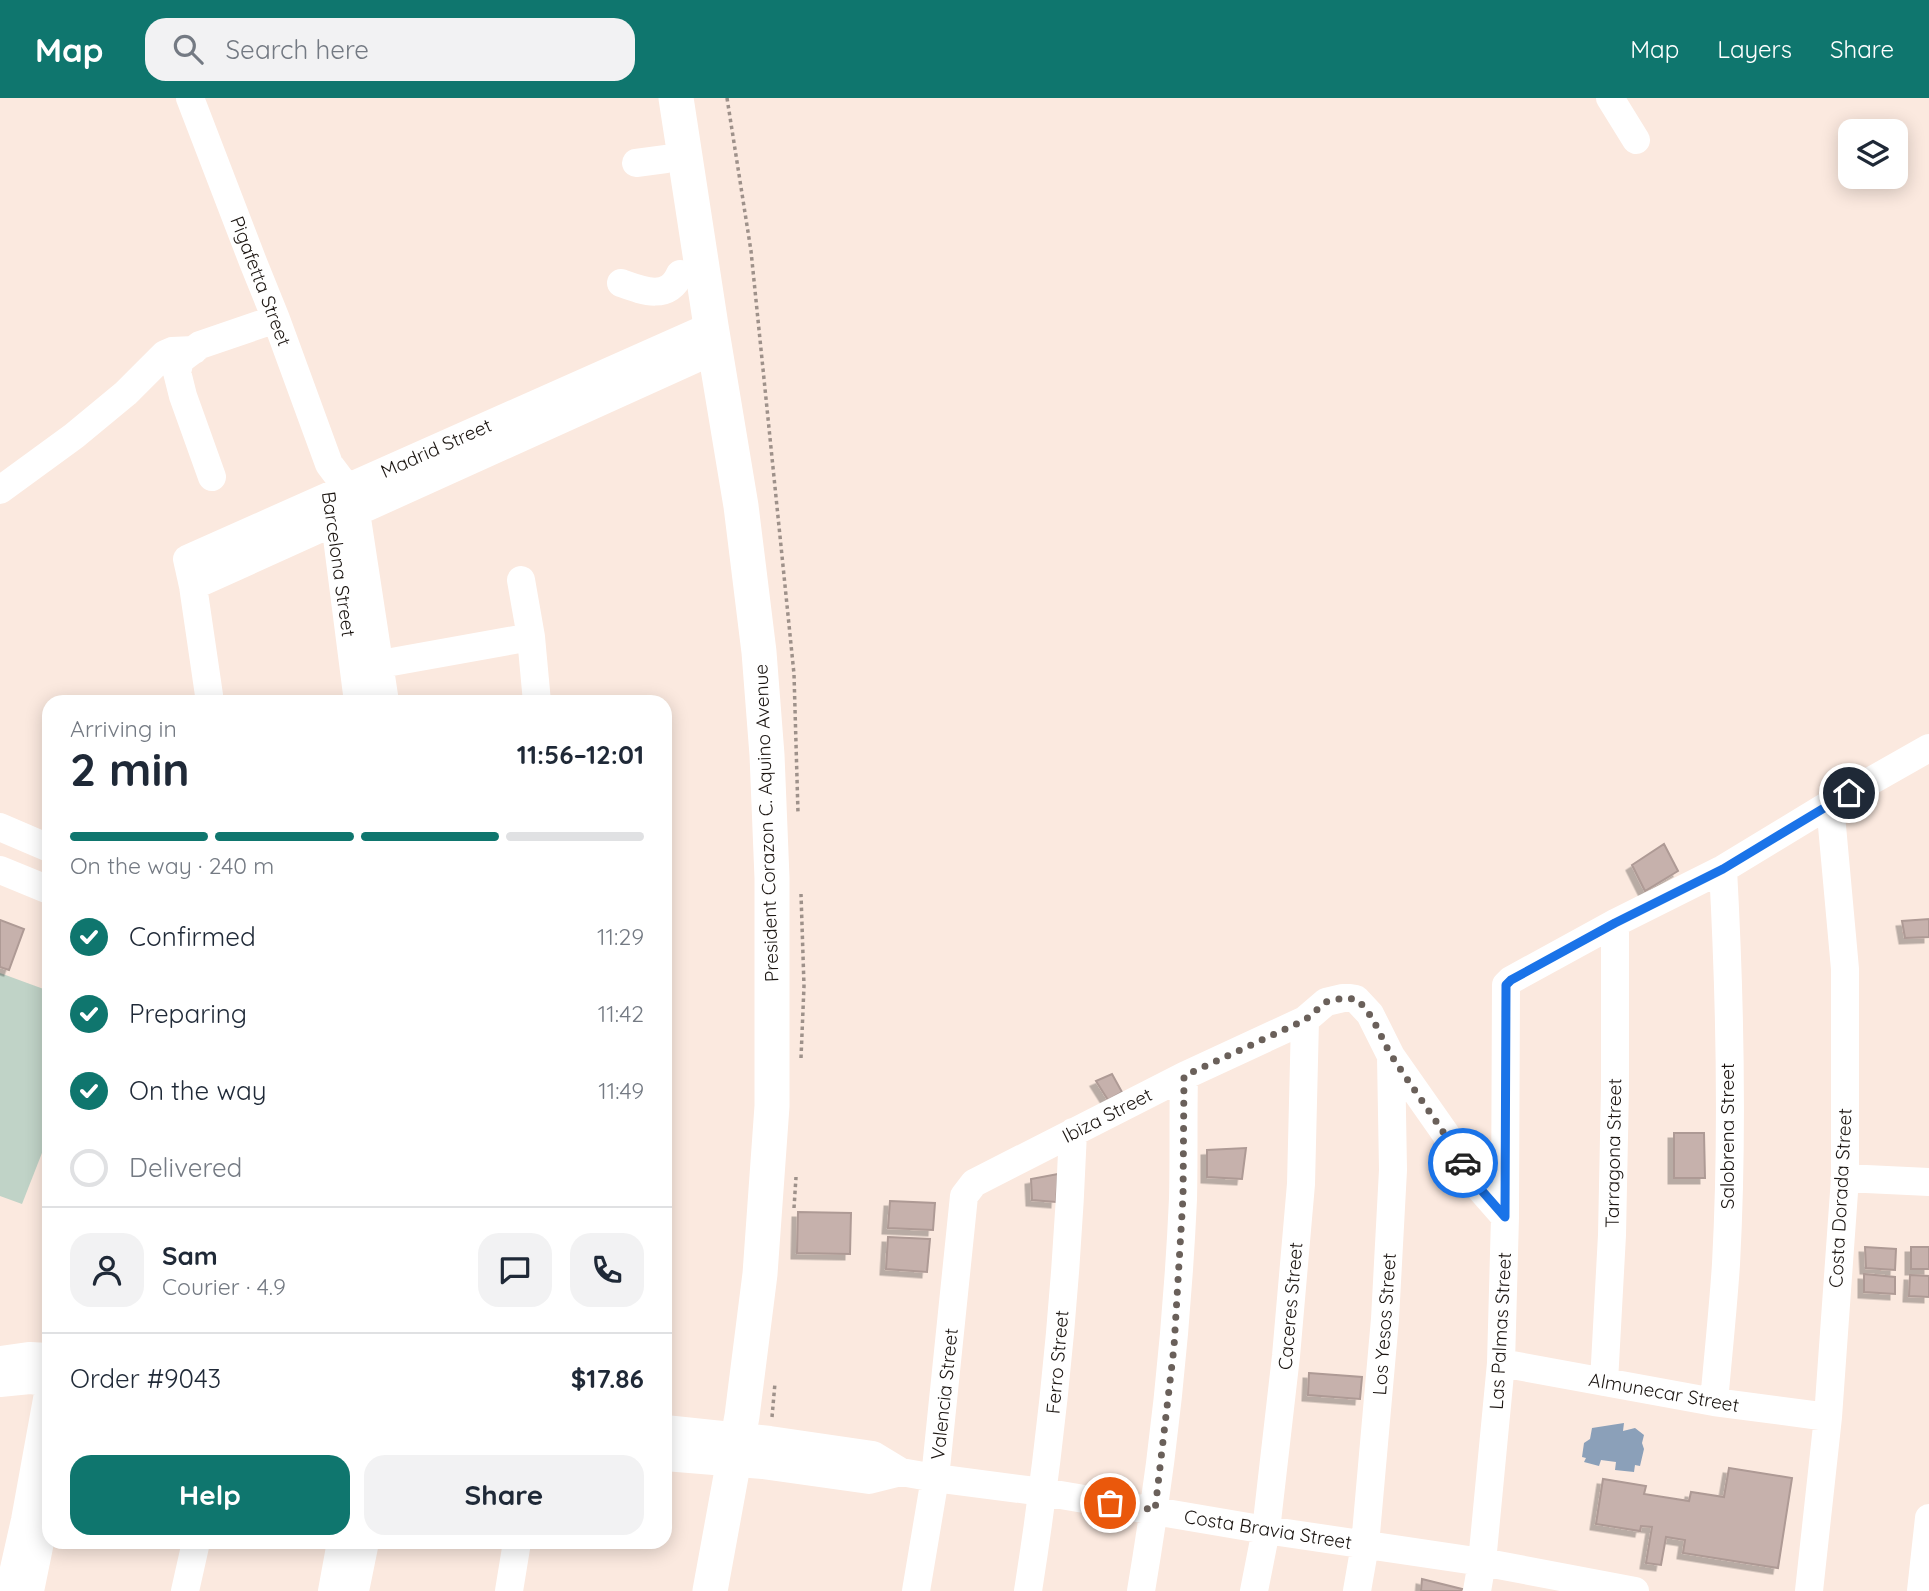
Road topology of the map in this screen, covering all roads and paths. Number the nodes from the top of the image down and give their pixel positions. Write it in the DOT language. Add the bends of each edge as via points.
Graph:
graph roads {
  1 [pos="190,98"];
  2 [pos="676,98"];
  3 [pos="1610,98"];
  4 [pos="1636,140"];
  5 [pos="666,159"];
  6 [pos="636,163"];
  7 [pos="680,274"];
  8 [pos="621,283"];
  9 [pos="276,319"];
  10 [pos="713,338"];
  11 [pos="194,350"];
  12 [pos="329,464"];
  13 [pos="212,477"];
  14 [pos="0,490"];
  15 [pos="341,505"];
  16 [pos="521,580"];
  17 [pos="531,637"];
  18 [pos="368,667"];
  19 [pos="209,695"];
  20 [pos="360,695"];
  21 [pos="382,695"];
  22 [pos="536,695"];
  23 [pos="1929,748"];
  24 [pos="1830,804"];
  25 [pos="0,827"];
  26 [pos="42,845"];
  27 [pos="1723,869"];
  28 [pos="0,870"];
  29 [pos="42,887"];
  30 [pos="1615,923"];
  31 [pos="1305,1020"];
  32 [pos="1391,1056"];
  33 [pos="1184,1076"];
  34 [pos="1073,1132"];
  35 [pos="1845,1178"];
  36 [pos="1929,1182"];
  37 [pos="964,1196"];
  38 [pos="1505,1217"];
  39 [pos="42,1357"];
  40 [pos="0,1360"];
  41 [pos="1500,1363"];
  42 [pos="0,1382"];
  43 [pos="42,1382"];
  44 [pos="1604,1382"];
  45 [pos="1714,1402"];
  46 [pos="1828,1417"];
  47 [pos="42,1426"];
  48 [pos="672,1431"];
  49 [pos="736,1449"];
  50 [pos="672,1456"];
  51 [pos="935,1478"];
  52 [pos="1044,1492"];
  53 [pos="1155,1510"];
  54 [pos="1929,1518"];
  55 [pos="1266,1530"];
  56 [pos="42,1532"];
  57 [pos="1365,1545"];
  58 [pos="194,1549"];
  59 [pos="340,1549"];
  60 [pos="364,1549"];
  61 [pos="516,1549"];
  62 [pos="1482,1562"];
  63 [pos="1588,1587"];
  64 [pos="9,1591"];
  65 [pos="30,1591"];
  66 [pos="185,1591"];
  67 [pos="332,1591"];
  68 [pos="355,1591"];
  69 [pos="509,1591"];
  70 [pos="710,1591"];
  71 [pos="916,1591"];
  72 [pos="1028,1591"];
  73 [pos="1141,1591"];
  74 [pos="1254,1591"];
  75 [pos="1357,1591"];
  76 [pos="1477,1591"];
  77 [pos="1635,1591"];
  78 [pos="1809,1591"];
  79 [pos="1920,1591"];
  1 -- 9 [label="street, Pigafetta Street"];
  2 -- 10 [label="main road, President Corazon C. Aquino Avenue"];
  3 -- 4 [label="street"];
  5 -- 6 [label="street"];
  7 -- 8 [label="street" via="668,290 645,292"];
  9 -- 11 [label="street"];
  9 -- 12 [label="street, Pigafetta Street"];
  10 -- 15 [label="street, Madrid Street"];
  10 -- 49 [label="main road, President Corazon C. Aquino Avenue" via="759,652 772,878 772,1106 760,1275"];
  11 -- 13 [label="street" via="180,360 177,372"];
  11 -- 14 [label="street" via="165,354 127,393"];
  12 -- 15 [label="street, Barcelona Street"];
  15 -- 18 [label="street, Barcelona Street"];
  15 -- 19 [label="street, Madrid Street" via="192,586"];
  16 -- 17 [label="street"];
  17 -- 18 [label="street"];
  17 -- 22 [label="street"];
  18 -- 20 [label="street, Barcelona Street"];
  18 -- 21 [label="street, Barcelona Street"];
  23 -- 24 [label="street"];
  24 -- 27 [label="street"];
  24 -- 35 [label="street, Costa Dorada Street" via="1845,969"];
  25 -- 26 [label="street"];
  27 -- 30 [label="street"];
  27 -- 45 [label="street, Salobrena Street" via="1729,1126 1726,1263"];
  28 -- 29 [label="street"];
  30 -- 38 [label="street, Las Palmas Street" via="1506,985"];
  30 -- 44 [label="street, Tarragona Street" via="1612,1221"];
  31 -- 32 [label="street, Ibiza Street" via="1326,1002 1356,999 1370,1014"];
  31 -- 33 [label="street, Ibiza Street"];
  31 -- 55 [label="street, Caceres Street" via="1301,1184"];
  32 -- 38 [label="street, Ibiza Street" via="1476,1184"];
  32 -- 57 [label="street, Los Yesos Street" via="1393,1170"];
  33 -- 34 [label="street, Ibiza Street"];
  33 -- 53 [label="street" via="1174,1347"];
  34 -- 37 [label="street, Ibiza Street" via="974,1183"];
  34 -- 52 [label="street, Ferro Street"];
  35 -- 36 [label="street"];
  35 -- 46 [label="street, Costa Dorada Street"];
  37 -- 51 [label="street, Valencia Street"];
  38 -- 41 [label="street, Las Palmas Street"];
  39 -- 40 [label="street"];
  41 -- 44 [label="street, Almunecar Street"];
  41 -- 62 [label="street, Las Palmas Street"];
  42 -- 43 [label="street"];
  44 -- 45 [label="street, Almunecar Street"];
  45 -- 46 [label="street, Almunecar Street"];
  46 -- 78 [label="street, Costa Dorada Street"];
  47 -- 64 [label="street"];
  48 -- 49 [label="street"];
  49 -- 50 [label="street"];
  49 -- 51 [label="street, Costa Bravia Street" via="869,1480 901,1472"];
  49 -- 70 [label="main road, President Corazon C. Aquino Avenue"];
  51 -- 52 [label="street, Costa Bravia Street"];
  51 -- 71 [label="street, Valencia Street"];
  52 -- 53 [label="street, Costa Bravia Street"];
  52 -- 72 [label="street, Ferro Street"];
  53 -- 55 [label="street, Costa Bravia Street"];
  53 -- 73 [label="street"];
  54 -- 79 [label="street"];
  55 -- 57 [label="street, Costa Bravia Street"];
  55 -- 74 [label="street, Caceres Street"];
  56 -- 65 [label="street"];
  57 -- 62 [label="street, Costa Bravia Street"];
  57 -- 75 [label="street, Los Yesos Street"];
  58 -- 66 [label="street"];
  59 -- 67 [label="street"];
  60 -- 68 [label="street"];
  61 -- 69 [label="street"];
  62 -- 63 [label="street, Costa Bravia Street"];
  62 -- 76 [label="street, Las Palmas Street"];
  63 -- 77 [label="street, Costa Bravia Street"];
}
